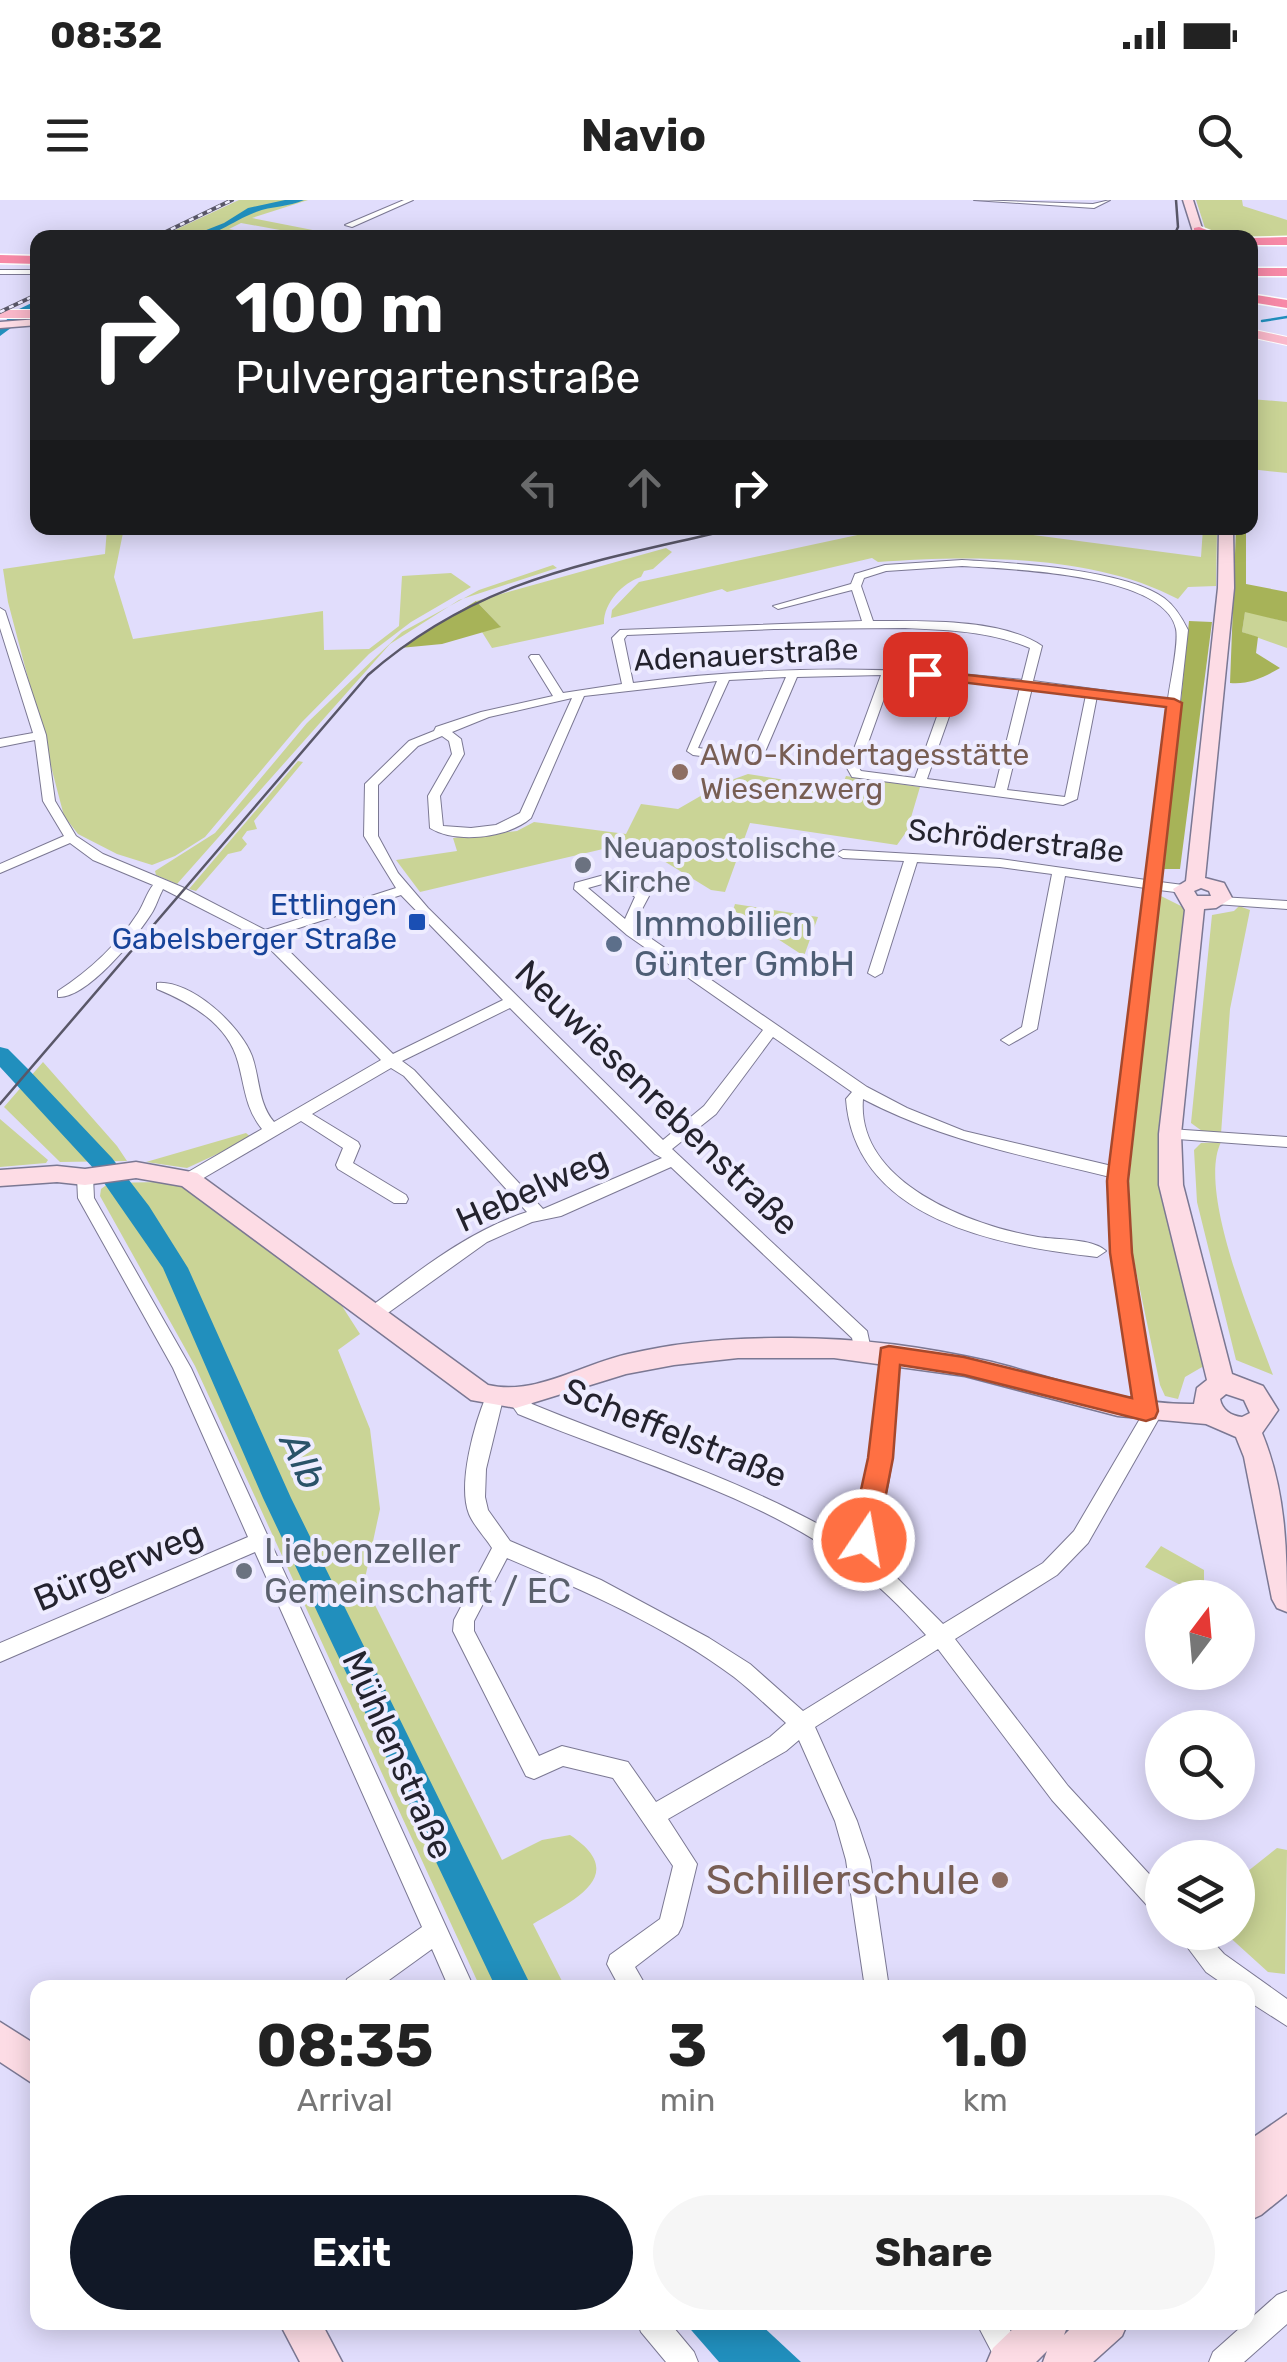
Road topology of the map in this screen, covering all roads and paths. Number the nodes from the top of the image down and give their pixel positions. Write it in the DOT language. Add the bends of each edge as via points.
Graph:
graph roads {
  1 [pos="410,200"];
  2 [pos="977,200"];
  3 [pos="1188,200"];
  4 [pos="1022,201"];
  5 [pos="1103,203"];
  6 [pos="348,225"];
  7 [pos="1193,230"];
  8 [pos="1258,242"];
  9 [pos="1287,242"];
  10 [pos="0,257"];
  11 [pos="30,257"];
  12 [pos="0,272"];
  13 [pos="30,272"];
  14 [pos="1258,274"];
  15 [pos="1283,275"];
  16 [pos="1258,301"];
  17 [pos="1287,305"];
  18 [pos="0,314"];
  19 [pos="30,314"];
  20 [pos="30,323"];
  21 [pos="0,325"];
  22 [pos="1258,337"];
  23 [pos="1287,342"];
  24 [pos="1226,535"];
  25 [pos="856,586"];
  26 [pos="778,606"];
  27 [pos="0,611"];
  28 [pos="868,623"];
  29 [pos="535,657"];
  30 [pos="6,658"];
  31 [pos="794,671"];
  32 [pos="888,672"];
  33 [pos="726,675"];
  34 [pos="958,677"];
  35 [pos="1027,684"];
  36 [pos="628,686"];
  37 [pos="579,694"];
  38 [pos="1092,694"];
  39 [pos="560,698"];
  40 [pos="1174,703"];
  41 [pos="440,730"];
  42 [pos="40,735"];
  43 [pos="0,743"];
  44 [pos="920,781"];
  45 [pos="1000,793"];
  46 [pos="71,838"];
  47 [pos="842,854"];
  48 [pos="912,856"];
  49 [pos="0,869"];
  50 [pos="1059,872"];
  51 [pos="161,884"];
  52 [pos="1151,884"];
  53 [pos="405,889"];
  54 [pos="1205,893"];
  55 [pos="1282,904"];
  56 [pos="624,926"];
  57 [pos="264,935"];
  58 [pos="875,973"];
  59 [pos="162,986"];
  60 [pos="63,994"];
  61 [pos="512,1001"];
  62 [pos="772,1030"];
  63 [pos="1009,1040"];
  64 [pos="392,1061"];
  65 [pos="860,1091"];
  66 [pos="302,1115"];
  67 [pos="273,1131"];
  68 [pos="1178,1134"];
  69 [pos="1287,1142"];
  70 [pos="666,1155"];
  71 [pos="1118,1173"];
  72 [pos="93,1175"];
  73 [pos="0,1178"];
  74 [pos="189,1179"];
  75 [pos="400,1200"];
  76 [pos="538,1214"];
  77 [pos="1098,1251"];
  78 [pos="372,1315"];
  79 [pos="876,1353"];
  80 [pos="1230,1384"];
  81 [pos="505,1398"];
  82 [pos="1150,1412"];
  83 [pos="1210,1414"];
  84 [pos="1266,1421"];
  85 [pos="262,1540"];
  86 [pos="503,1546"];
  87 [pos="854,1554"];
  88 [pos="1287,1599"];
  89 [pos="940,1638"];
  90 [pos="0,1652"];
  91 [pos="802,1724"];
  92 [pos="652,1816"];
  93 [pos="1145,1886"];
  94 [pos="436,1932"];
  95 [pos="1204,1950"];
  96 [pos="367,1980"];
  97 [pos="458,1980"];
  98 [pos="630,1980"];
  99 [pos="876,1980"];
  100 [pos="1240,1980"];
  101 [pos="1255,1991"];
  102 [pos="1287,2014"];
  103 [pos="0,2040"];
  104 [pos="30,2063"];
  105 [pos="1287,2134"];
  106 [pos="1255,2159"];
  107 [pos="1287,2168"];
  108 [pos="1255,2196"];
  109 [pos="1287,2305"];
  110 [pos="658,2330"];
  111 [pos="994,2330"];
  112 [pos="1041,2330"];
  113 [pos="1099,2330"];
  114 [pos="1010,2361"];
  115 [pos="684,2362"];
  116 [pos="1063,2362"];
  117 [pos="1223,2362"];
  1 -- 6 [label="street"];
  2 -- 4 [label="street"];
  3 -- 7 [label="main road"];
  4 -- 5 [label="street"];
  8 -- 9 [label="highway"];
  10 -- 11 [label="highway"];
  12 -- 13 [label="street"];
  14 -- 15 [label="highway"];
  16 -- 17 [label="highway"];
  18 -- 19 [label="main road"];
  20 -- 21 [label="main road"];
  22 -- 23 [label="main road"];
  24 -- 54 [label="main road" via="1203,828 1210,839"];
  25 -- 26 [label="street"];
  25 -- 28 [label="street"];
  25 -- 40 [label="street" via="868,571 942,564 1042,570 1122,584 1166,606 1182,630"];
  27 -- 30 [label="street"];
  28 -- 35 [label="street" via="1021,638 1036,646"];
  28 -- 36 [label="street" via="618,634"];
  29 -- 39 [label="street"];
  30 -- 42 [label="street"];
  31 -- 32 [label="street, Adenauerstraße"];
  31 -- 33 [label="street, Adenauerstraße"];
  31 -- 33 [label="street" via="756,759 693,751"];
  32 -- 34 [label="street, Adenauerstraße"];
  32 -- 44 [label="street" via="853,768 856,774"];
  33 -- 36 [label="street, Adenauerstraße"];
  34 -- 35 [label="street, Adenauerstraße"];
  34 -- 44 [label="street"];
  35 -- 38 [label="street, Adenauerstraße"];
  35 -- 45 [label="street"];
  36 -- 37 [label="street, Adenauerstraße"];
  37 -- 39 [label="street, Adenauerstraße"];
  37 -- 41 [label="street" via="523,821 452,832 438,828 434,796 458,754 455,739"];
  38 -- 40 [label="street, Adenauerstraße"];
  38 -- 45 [label="street" via="1071,799"];
  39 -- 41 [label="street, Adenauerstraße"];
  40 -- 52 [label="street"];
  41 -- 53 [label="street, Adenauerstraße" via="389,761 368,793 370,835"];
  42 -- 43 [label="street"];
  42 -- 46 [label="street" via="50,801"];
  44 -- 45 [label="street"];
  46 -- 49 [label="street"];
  46 -- 51 [label="street"];
  47 -- 48 [label="street, Schröderstraße"];
  48 -- 50 [label="street, Schröderstraße"];
  48 -- 58 [label="street"];
  50 -- 52 [label="street, Schröderstraße"];
  50 -- 63 [label="street" via="1029,1029"];
  51 -- 57 [label="street"];
  51 -- 60 [label="street" via="152,890 149,908 85,982"];
  52 -- 54 [label="street, Schröderstraße"];
  52 -- 71 [label="street"];
  53 -- 57 [label="street"];
  53 -- 61 [label="street, Neuwiesenrebenstraße"];
  54 -- 55 [label="street, Schröderstraße"];
  54 -- 68 [label="main road"];
  56 -- 62 [label="street"];
  57 -- 64 [label="street"];
  59 -- 67 [label="street" via="218,1017 244,1056 249,1092"];
  61 -- 64 [label="street"];
  61 -- 70 [label="street, Neuwiesenrebenstraße"];
  62 -- 65 [label="street"];
  62 -- 70 [label="street, Hebelweg"];
  64 -- 66 [label="street"];
  64 -- 76 [label="street"];
  65 -- 71 [label="street" via="960,1135"];
  65 -- 77 [label="street" via="854,1098 860,1133 906,1193 985,1232"];
  66 -- 67 [label="street"];
  66 -- 75 [label="street" via="352,1146 344,1165"];
  67 -- 74 [label="street"];
  68 -- 69 [label="street"];
  68 -- 80 [label="main road"];
  70 -- 76 [label="street, Hebelweg" via="555,1212"];
  70 -- 79 [label="street, Neuwiesenrebenstraße"];
  71 -- 82 [label="street" via="1121,1253"];
  72 -- 73 [label="main road"];
  72 -- 74 [label="main road" via="133,1171"];
  72 -- 85 [label="street, Mühlenstraße" via="86,1198 182,1368"];
  74 -- 78 [label="main road, Scheffelstraße"];
  76 -- 78 [label="street, Hebelweg" via="482,1235"];
  78 -- 81 [label="main road, Scheffelstraße" via="480,1393"];
  79 -- 81 [label="main road" via="795,1346 672,1355"];
  79 -- 82 [label="main road" via="964,1366"];
  79 -- 87 [label="street" via="881,1458 864,1540"];
  80 -- 83 [label="main road" via="1206,1394"];
  80 -- 84 [label="main road" via="1258,1396"];
  81 -- 86 [label="street" via="479,1454 475,1497"];
  81 -- 87 [label="street, Scheffelstraße" via="769,1508"];
  82 -- 83 [label="main road"];
  82 -- 89 [label="street" via="1081,1538 1050,1568"];
  83 -- 84 [label="main road" via="1229,1426"];
  84 -- 88 [label="main road" via="1258,1457"];
  85 -- 90 [label="street, Bürgerweg"];
  85 -- 94 [label="street, Mühlenstraße"];
  86 -- 91 [label="street" via="702,1644"];
  86 -- 92 [label="street" via="463,1631 534,1769 562,1756 620,1769"];
  87 -- 89 [label="street, Scheffelstraße"];
  89 -- 91 [label="street"];
  89 -- 93 [label="street, Scheffelstraße" via="1060,1793"];
  91 -- 92 [label="street"];
  91 -- 99 [label="street" via="846,1821"];
  92 -- 98 [label="street" via="686,1864 670,1926 619,1964"];
  94 -- 96 [label="street"];
  94 -- 97 [label="street, Mühlenstraße"];
  95 -- 100 [label="street"];
  101 -- 102 [label="street"];
  103 -- 104 [label="main road"];
  105 -- 106 [label="main road"];
  107 -- 108 [label="main road"];
  109 -- 117 [label="street"];
  110 -- 115 [label="street"];
  111 -- 114 [label="street"];
  112 -- 114 [label="main road"];
  113 -- 116 [label="main road"];
}
